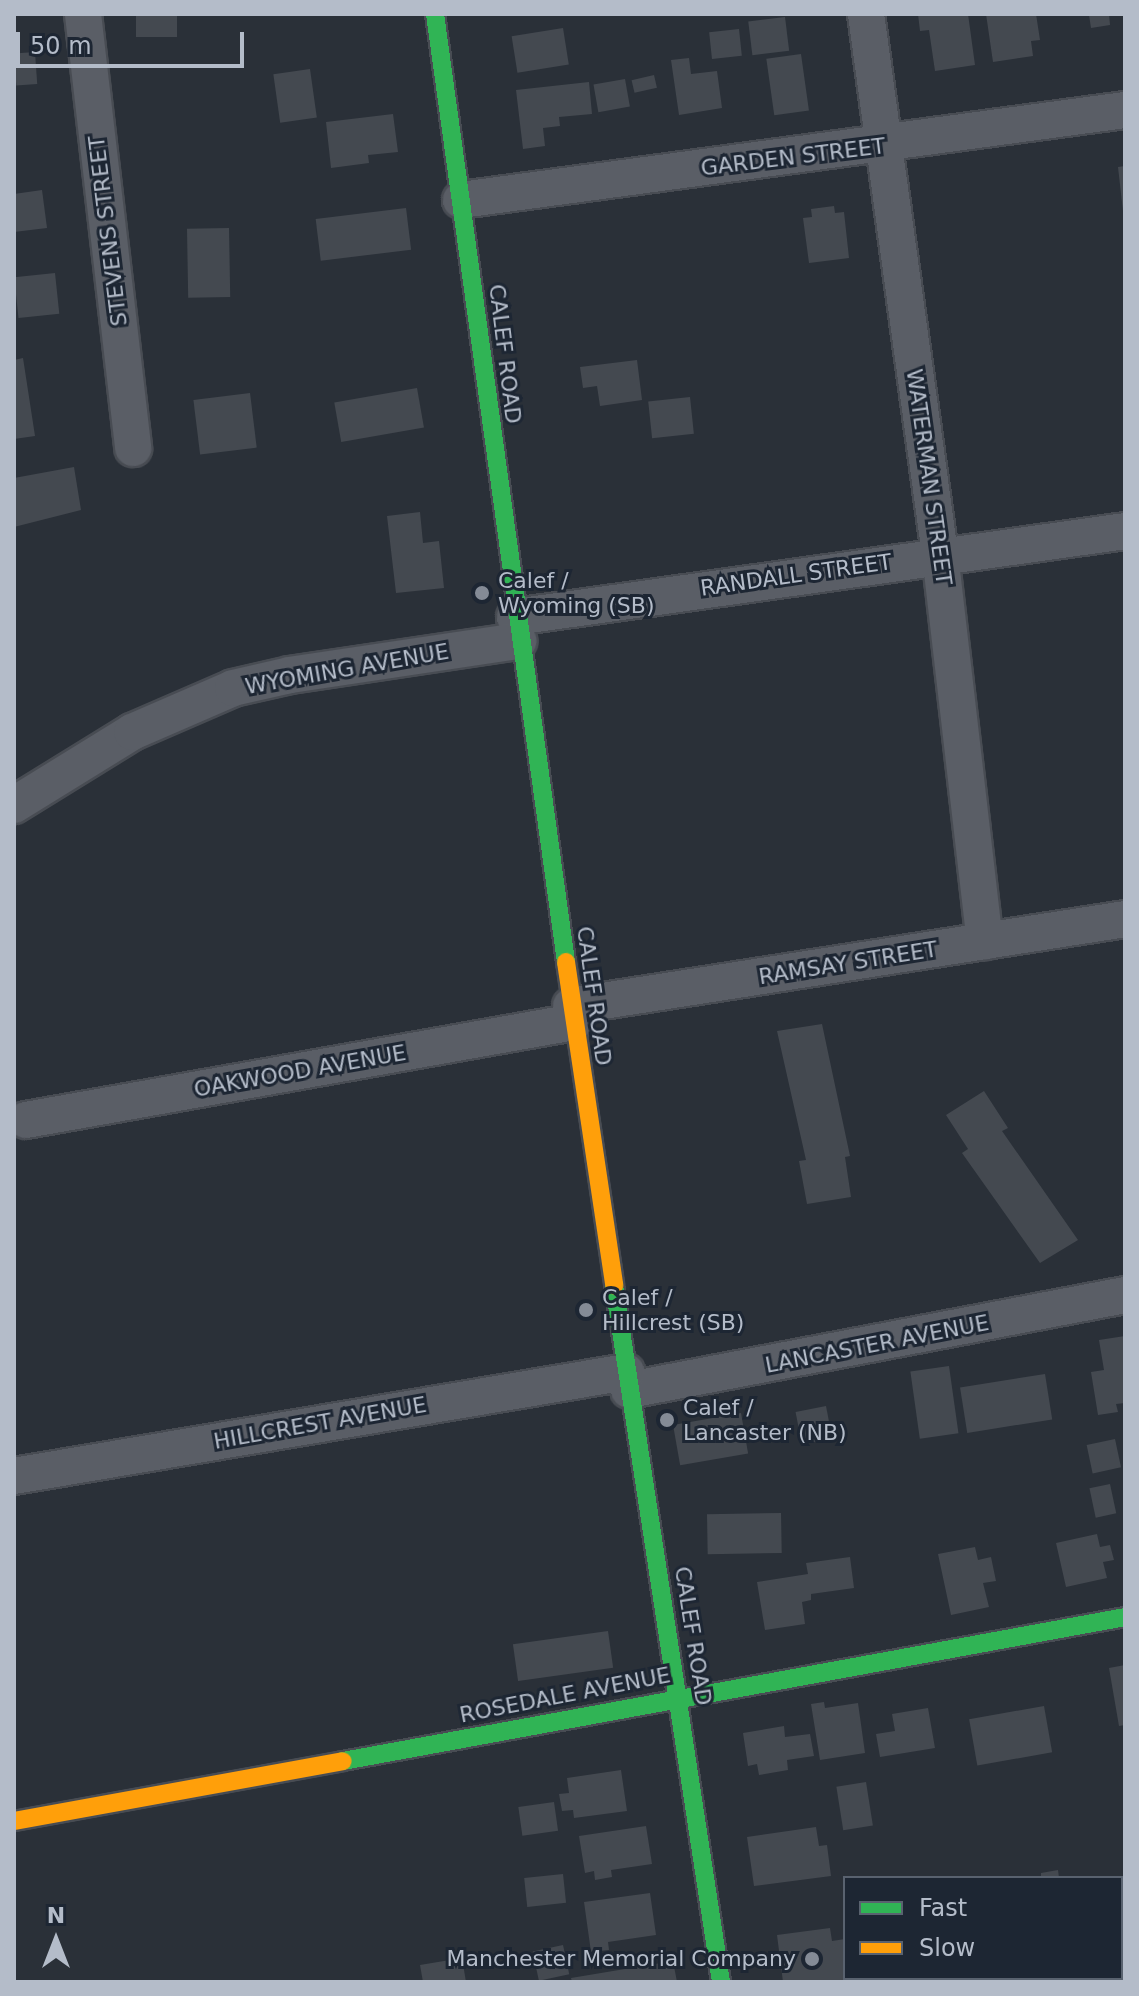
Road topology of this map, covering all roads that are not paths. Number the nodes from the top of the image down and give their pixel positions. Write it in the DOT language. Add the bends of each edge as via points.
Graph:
graph roads {
  1 [pos="83,14"];
  2 [pos="435,14"];
  3 [pos="866,14"];
  4 [pos="1125,110"];
  5 [pos="883,146"];
  6 [pos="461,200"];
  7 [pos="133,448"];
  8 [pos="1125,531"];
  9 [pos="940,554"];
  10 [pos="517,629"];
  11 [pos="14,805"];
  12 [pos="1125,919"];
  13 [pos="985,941"];
  14 [pos="573,1014"];
  15 [pos="26,1120"];
  16 [pos="1125,1295"];
  17 [pos="628,1381"];
  18 [pos="14,1476"];
  19 [pos="1125,1617"];
  20 [pos="679,1698"];
  21 [pos="14,1821"];
  22 [pos="721,1982"];
  1 -- 7 [label="street, STEVENS STREET"];
  2 -- 6 [label="main road, CALEF ROAD"];
  3 -- 5 [label="street, WATERMAN STREET"];
  4 -- 5 [label="street, GARDEN STREET"];
  5 -- 6 [label="street, GARDEN STREET"];
  5 -- 9 [label="street, WATERMAN STREET"];
  6 -- 10 [label="main road, CALEF ROAD"];
  8 -- 9 [label="street, RANDALL STREET"];
  9 -- 10 [label="street, RANDALL STREET"];
  9 -- 13 [label="street, WATERMAN STREET"];
  10 -- 11 [label="street, WYOMING AVENUE" via="233,688 132,732"];
  10 -- 14 [label="main road, CALEF ROAD"];
  12 -- 13 [label="street, RAMSAY STREET"];
  13 -- 14 [label="street, RAMSAY STREET"];
  14 -- 15 [label="street, OAKWOOD AVENUE"];
  14 -- 17 [label="main road, CALEF ROAD"];
  16 -- 17 [label="street, LANCASTER AVENUE"];
  17 -- 18 [label="street, HILLCREST AVENUE"];
  17 -- 20 [label="main road, CALEF ROAD"];
  19 -- 20 [label="main road, ROSEDALE AVENUE"];
  20 -- 21 [label="main road, ROSEDALE AVENUE"];
  20 -- 22 [label="main road, CALEF ROAD"];
}
